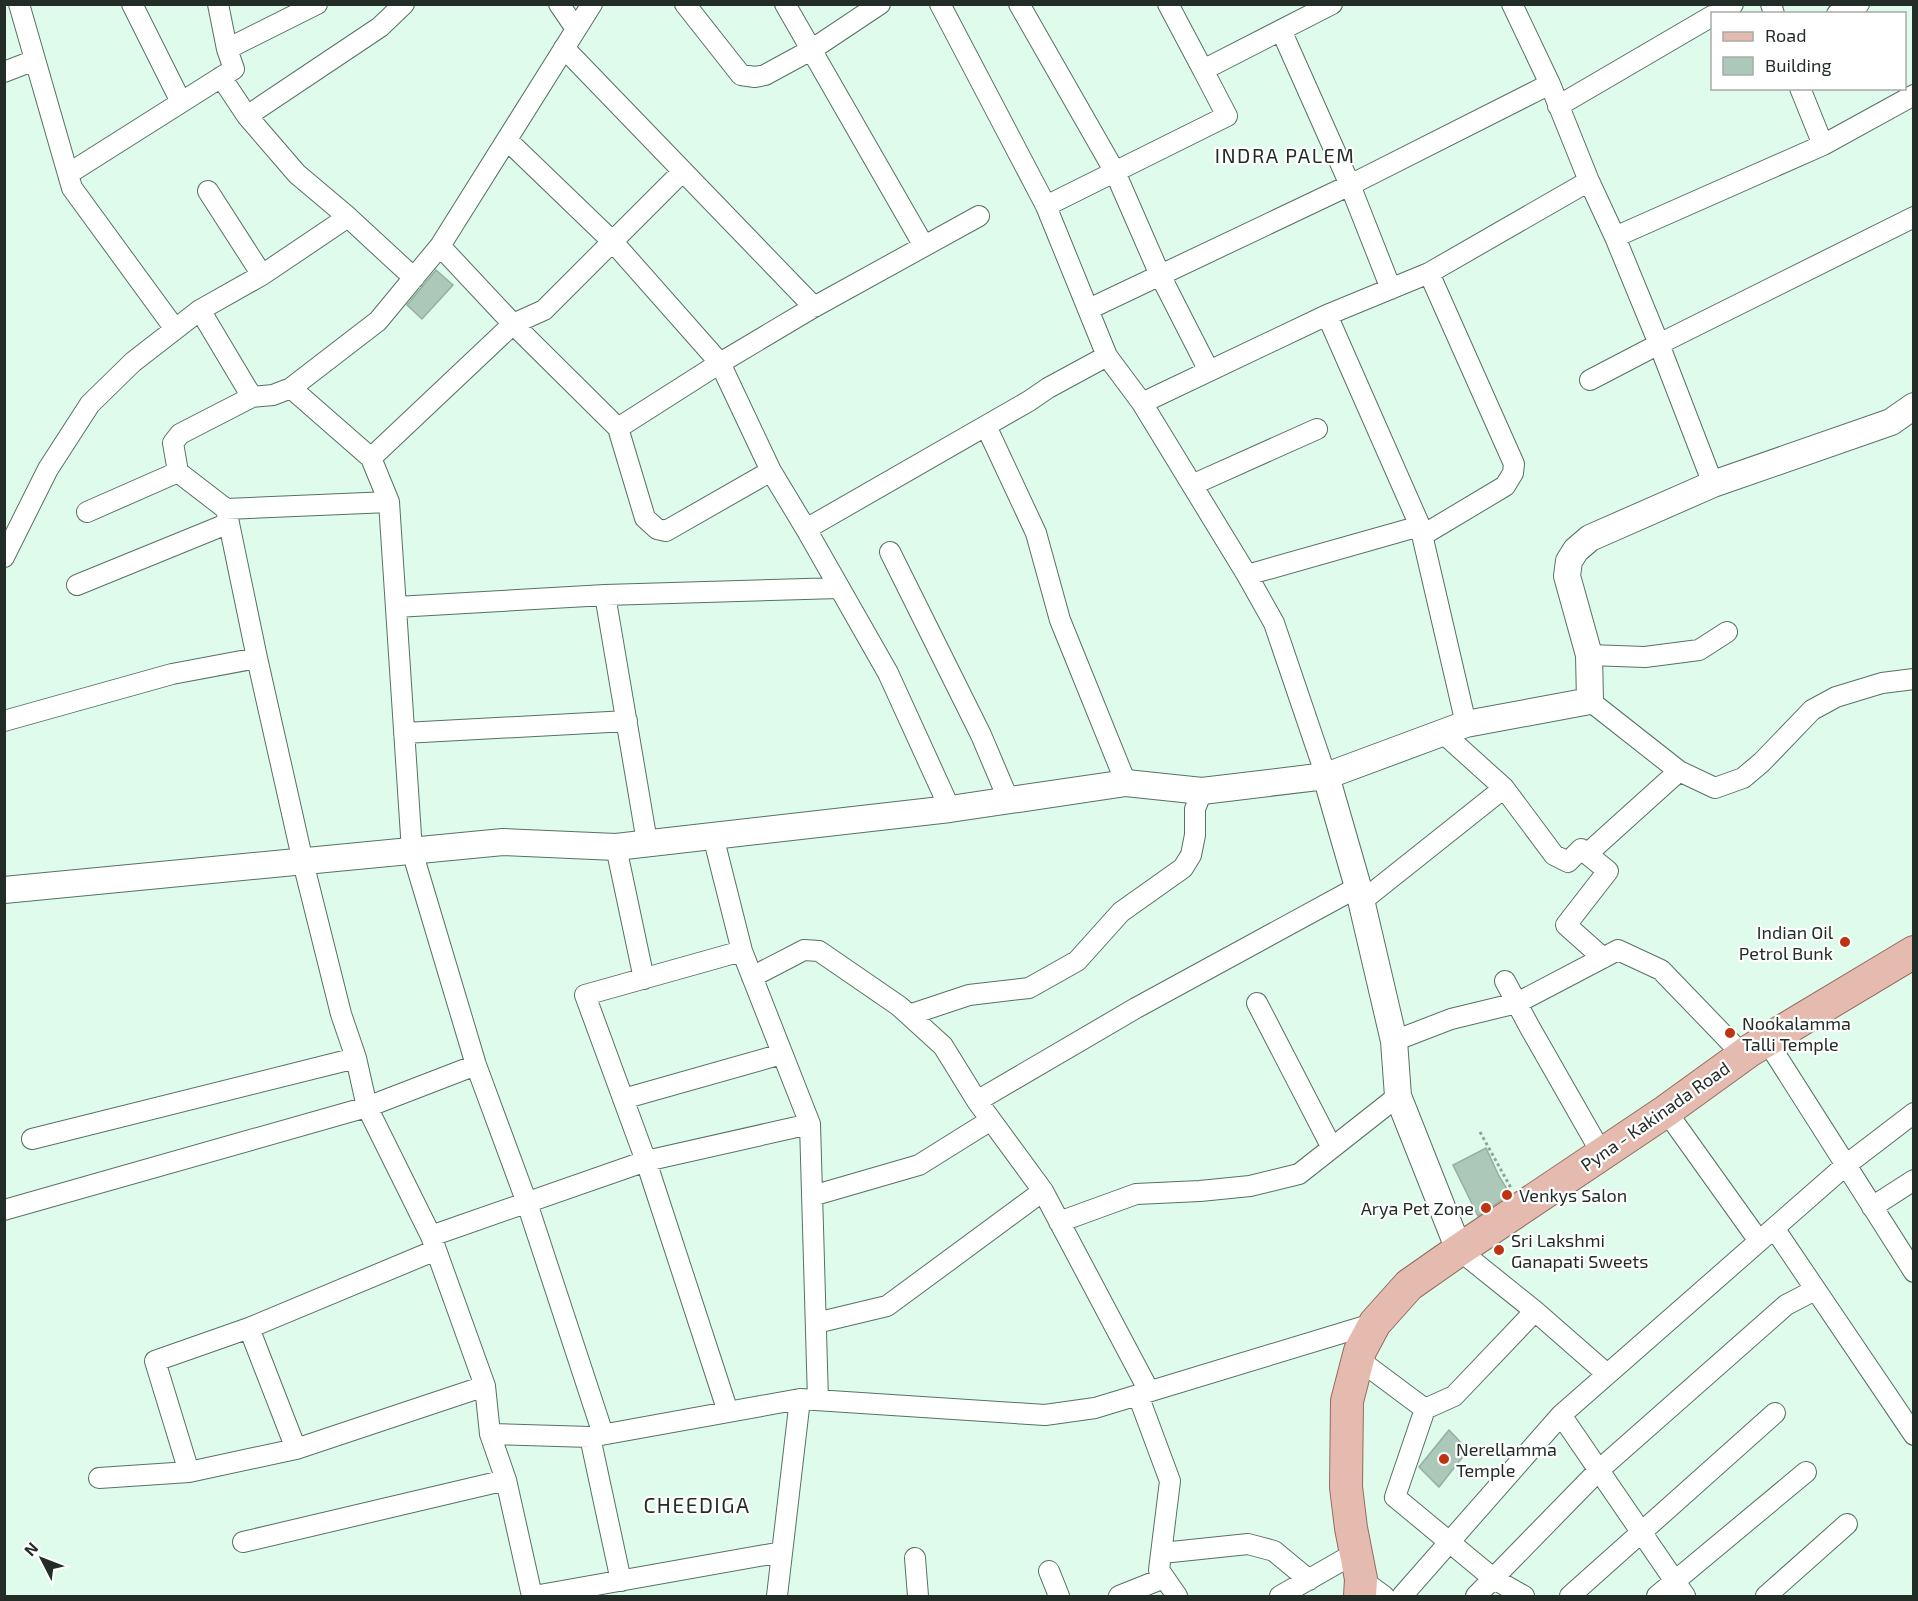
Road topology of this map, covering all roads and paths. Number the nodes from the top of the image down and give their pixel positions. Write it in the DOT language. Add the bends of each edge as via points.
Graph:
graph roads {
  1 [pos="19,4"];
  2 [pos="132,4"];
  3 [pos="218,4"];
  4 [pos="317,4"];
  5 [pos="404,4"];
  6 [pos="559,4"];
  7 [pos="591,4"];
  8 [pos="685,4"];
  9 [pos="785,4"];
  10 [pos="880,4"];
  11 [pos="940,4"];
  12 [pos="1019,4"];
  13 [pos="1168,4"];
  14 [pos="1332,4"];
  15 [pos="1512,4"];
  16 [pos="1859,4"];
  17 [pos="1841,12"];
  18 [pos="1711,17"];
  19 [pos="576,29"];
  20 [pos="1281,30"];
  21 [pos="564,48"];
  22 [pos="227,50"];
  23 [pos="811,50"];
  24 [pos="35,60"];
  25 [pos="1203,70"];
  26 [pos="4,72"];
  27 [pos="221,77"];
  28 [pos="1551,84"];
  29 [pos="1801,90"];
  30 [pos="1914,95"];
  31 [pos="181,102"];
  32 [pos="1558,106"];
  33 [pos="247,116"];
  34 [pos="507,140"];
  35 [pos="1823,146"];
  36 [pos="682,172"];
  37 [pos="1115,172"];
  38 [pos="68,174"];
  39 [pos="1589,181"];
  40 [pos="1350,185"];
  41 [pos="208,191"];
  42 [pos="1046,206"];
  43 [pos="979,216"];
  44 [pos="348,217"];
  45 [pos="1914,217"];
  46 [pos="1615,237"];
  47 [pos="614,242"];
  48 [pos="440,246"];
  49 [pos="924,246"];
  50 [pos="1429,273"];
  51 [pos="262,275"];
  52 [pos="1160,275"];
  53 [pos="414,278"];
  54 [pos="1391,289"];
  55 [pos="814,307"];
  56 [pos="1089,309"];
  57 [pos="200,310"];
  58 [pos="1327,315"];
  59 [pos="513,324"];
  60 [pos="175,329"];
  61 [pos="1659,344"];
  62 [pos="1107,356"];
  63 [pos="720,363"];
  64 [pos="1209,371"];
  65 [pos="1590,380"];
  66 [pos="291,388"];
  67 [pos="252,397"];
  68 [pos="1142,403"];
  69 [pos="1914,406"];
  70 [pos="986,426"];
  71 [pos="618,428"];
  72 [pos="1317,429"];
  73 [pos="371,458"];
  74 [pos="771,471"];
  75 [pos="178,472"];
  76 [pos="1713,484"];
  77 [pos="1192,485"];
  78 [pos="389,502"];
  79 [pos="87,512"];
  80 [pos="228,516"];
  81 [pos="806,529"];
  82 [pos="1421,530"];
  83 [pos="890,552"];
  84 [pos="4,557"];
  85 [pos="1247,575"];
  86 [pos="77,585"];
  87 [pos="839,588"];
  88 [pos="605,595"];
  89 [pos="396,607"];
  90 [pos="1727,632"];
  91 [pos="1589,655"];
  92 [pos="257,658"];
  93 [pos="1914,679"];
  94 [pos="1590,701"];
  95 [pos="4,721"];
  96 [pos="627,721"];
  97 [pos="1454,729"];
  98 [pos="404,733"];
  99 [pos="1679,771"];
  100 [pos="1326,776"];
  101 [pos="1126,783"];
  102 [pos="1504,788"];
  103 [pos="1202,791"];
  104 [pos="1008,801"];
  105 [pos="950,809"];
  106 [pos="713,836"];
  107 [pos="647,842"];
  108 [pos="616,847"];
  109 [pos="412,851"];
  110 [pos="1587,854"];
  111 [pos="303,862"];
  112 [pos="4,890"];
  113 [pos="1360,894"];
  114 [pos="742,951"];
  115 [pos="1914,952"];
  116 [pos="1603,958"];
  117 [pos="752,977"];
  118 [pos="644,979"];
  119 [pos="1505,981"];
  120 [pos="1257,1002"];
  121 [pos="1517,1003"];
  122 [pos="909,1015"];
  123 [pos="1394,1041"];
  124 [pos="1755,1048"];
  125 [pos="782,1054"];
  126 [pos="356,1058"];
  127 [pos="476,1065"];
  128 [pos="1398,1096"];
  129 [pos="623,1099"];
  130 [pos="977,1101"];
  131 [pos="367,1107"];
  132 [pos="1666,1111"];
  133 [pos="1914,1113"];
  134 [pos="991,1120"];
  135 [pos="810,1124"];
  136 [pos="1480,1132"];
  137 [pos="32,1139"];
  138 [pos="1332,1148"];
  139 [pos="1602,1154"];
  140 [pos="646,1161"];
  141 [pos="1846,1165"];
  142 [pos="1914,1180"];
  143 [pos="1043,1191"];
  144 [pos="812,1196"];
  145 [pos="527,1203"];
  146 [pos="1872,1207"];
  147 [pos="1522,1208"];
  148 [pos="4,1210"];
  149 [pos="1059,1222"];
  150 [pos="1766,1235"];
  151 [pos="434,1243"];
  152 [pos="1459,1250"];
  153 [pos="1912,1264"];
  154 [pos="1815,1290"];
  155 [pos="1535,1311"];
  156 [pos="816,1323"];
  157 [pos="1375,1323"];
  158 [pos="249,1329"];
  159 [pos="1358,1359"];
  160 [pos="1607,1374"];
  161 [pos="485,1386"];
  162 [pos="1143,1393"];
  163 [pos="809,1400"];
  164 [pos="1425,1409"];
  165 [pos="728,1412"];
  166 [pos="1775,1413"];
  167 [pos="1561,1414"];
  168 [pos="490,1434"];
  169 [pos="1914,1435"];
  170 [pos="596,1436"];
  171 [pos="296,1449"];
  172 [pos="1599,1470"];
  173 [pos="189,1472"];
  174 [pos="1806,1472"];
  175 [pos="99,1478"];
  176 [pos="506,1480"];
  177 [pos="1847,1524"];
  178 [pos="1641,1531"];
  179 [pos="1450,1540"];
  180 [pos="243,1542"];
  181 [pos="782,1552"];
  182 [pos="1162,1553"];
  183 [pos="915,1558"];
  184 [pos="1049,1570"];
  185 [pos="1164,1578"];
  186 [pos="1494,1579"];
  187 [pos="1309,1580"];
  188 [pos="621,1581"];
  189 [pos="1365,1581"];
  190 [pos="1680,1589"];
  191 [pos="573,1593"];
  192 [pos="533,1596"];
  193 [pos="777,1596"];
  194 [pos="918,1596"];
  195 [pos="1059,1596"];
  196 [pos="1119,1596"];
  197 [pos="1177,1596"];
  198 [pos="1280,1596"];
  199 [pos="1402,1596"];
  200 [pos="1476,1596"];
  201 [pos="1524,1596"];
  202 [pos="1570,1596"];
  203 [pos="1657,1596"];
  204 [pos="1766,1596"];
  1 -- 24 [label="street"];
  2 -- 31 [label="street"];
  3 -- 22 [label="street"];
  4 -- 22 [label="street"];
  5 -- 33 [label="street" via="380,27"];
  6 -- 19 [label="street"];
  7 -- 19 [label="street"];
  8 -- 23 [label="street" via="741,75 765,75"];
  9 -- 23 [label="street"];
  10 -- 23 [label="street"];
  11 -- 42 [label="street"];
  12 -- 37 [label="street"];
  13 -- 25 [label="street"];
  14 -- 20 [label="street"];
  15 -- 28 [label="street"];
  16 -- 17 [label="street"];
  18 -- 32 [label="street"];
  19 -- 21 [label="street"];
  20 -- 25 [label="street"];
  20 -- 40 [label="street"];
  21 -- 34 [label="street"];
  21 -- 36 [label="street"];
  22 -- 27 [label="street" via="234,69"];
  23 -- 49 [label="street"];
  24 -- 26 [label="street"];
  24 -- 38 [label="street"];
  25 -- 37 [label="street" via="1227,117"];
  27 -- 31 [label="street"];
  27 -- 33 [label="street"];
  28 -- 32 [label="street"];
  28 -- 40 [label="street"];
  29 -- 35 [label="street"];
  30 -- 35 [label="street"];
  31 -- 38 [label="street"];
  32 -- 39 [label="street"];
  33 -- 44 [label="street" via="297,174"];
  34 -- 47 [label="street"];
  34 -- 48 [label="street"];
  35 -- 46 [label="street"];
  36 -- 47 [label="street"];
  36 -- 55 [label="street"];
  37 -- 42 [label="street"];
  37 -- 52 [label="street"];
  38 -- 60 [label="street" via="72,188"];
  39 -- 46 [label="street"];
  39 -- 50 [label="street"];
  40 -- 52 [label="street"];
  40 -- 54 [label="street"];
  41 -- 51 [label="street"];
  42 -- 56 [label="street"];
  43 -- 49 [label="street"];
  44 -- 51 [label="street"];
  44 -- 53 [label="street"];
  45 -- 61 [label="street"];
  46 -- 61 [label="street"];
  47 -- 59 [label="street" via="544,310"];
  47 -- 63 [label="street"];
  48 -- 53 [label="street"];
  48 -- 59 [label="street"];
  49 -- 55 [label="street"];
  50 -- 54 [label="street"];
  50 -- 82 [label="street" via="1514,464 1505,486"];
  51 -- 57 [label="street"];
  52 -- 56 [label="street"];
  52 -- 64 [label="street"];
  53 -- 66 [label="street" via="378,321"];
  54 -- 58 [label="street"];
  55 -- 63 [label="street"];
  56 -- 62 [label="street"];
  57 -- 60 [label="street"];
  57 -- 67 [label="street"];
  58 -- 64 [label="street"];
  58 -- 82 [label="street"];
  59 -- 71 [label="street"];
  59 -- 73 [label="street"];
  60 -- 84 [label="street" via="133,362 90,404 48,470"];
  61 -- 65 [label="street"];
  61 -- 76 [label="street"];
  62 -- 68 [label="street"];
  62 -- 70 [label="street"];
  63 -- 71 [label="street"];
  63 -- 74 [label="street"];
  64 -- 68 [label="street"];
  66 -- 67 [label="street"];
  66 -- 73 [label="street"];
  67 -- 75 [label="street" via="180,434 173,443"];
  68 -- 77 [label="street"];
  69 -- 76 [label="street" via="1891,422"];
  70 -- 81 [label="street"];
  70 -- 101 [label="street" via="1036,533 1060,620"];
  71 -- 74 [label="street" via="645,518 657,529 666,531"];
  72 -- 77 [label="street"];
  73 -- 78 [label="street"];
  74 -- 81 [label="street"];
  75 -- 79 [label="street"];
  75 -- 80 [label="street"];
  76 -- 91 [label="street" via="1590,537 1576,550 1569,561 1567,576"];
  77 -- 85 [label="street"];
  78 -- 80 [label="street"];
  78 -- 89 [label="street"];
  80 -- 86 [label="street"];
  80 -- 92 [label="street"];
  81 -- 87 [label="street"];
  82 -- 85 [label="street"];
  82 -- 97 [label="street"];
  83 -- 104 [label="street" via="981,735"];
  85 -- 100 [label="street" via="1274,623"];
  87 -- 88 [label="street"];
  87 -- 105 [label="street" via="888,673"];
  88 -- 89 [label="street"];
  88 -- 96 [label="street"];
  89 -- 98 [label="street"];
  90 -- 91 [label="street" via="1699,650 1645,657"];
  91 -- 94 [label="street"];
  92 -- 95 [label="street" via="172,674"];
  92 -- 111 [label="street"];
  93 -- 99 [label="street" via="1881,683 1836,697 1812,710 1743,778 1715,789"];
  94 -- 97 [label="street"];
  94 -- 99 [label="street"];
  96 -- 98 [label="street"];
  96 -- 107 [label="street"];
  97 -- 100 [label="street"];
  97 -- 102 [label="street"];
  98 -- 109 [label="street"];
  99 -- 110 [label="street"];
  100 -- 103 [label="street"];
  100 -- 113 [label="street"];
  101 -- 103 [label="street"];
  101 -- 104 [label="street"];
  102 -- 110 [label="street" via="1554,855 1568,862 1581,849"];
  102 -- 113 [label="street"];
  103 -- 122 [label="street" via="1195,809 1196,835 1183,868 1121,912 1077,961 1029,988 969,995"];
  104 -- 105 [label="street"];
  105 -- 106 [label="street"];
  106 -- 107 [label="street"];
  106 -- 114 [label="street"];
  107 -- 108 [label="street"];
  108 -- 109 [label="street" via="503,842"];
  108 -- 118 [label="street"];
  109 -- 111 [label="street"];
  109 -- 127 [label="street"];
  110 -- 116 [label="street" via="1608,871 1566,925"];
  111 -- 112 [label="street"];
  111 -- 126 [label="street"];
  113 -- 123 [label="street"];
  113 -- 130 [label="street" via="1137,1008"];
  114 -- 117 [label="street"];
  114 -- 118 [label="street"];
  115 -- 124 [label="main road, Pyna - Kakinada Road"];
  116 -- 121 [label="street"];
  116 -- 124 [label="street" via="1618,950 1661,970"];
  117 -- 122 [label="street" via="804,950 819,951"];
  117 -- 125 [label="street"];
  118 -- 129 [label="street" via="585,995"];
  119 -- 121 [label="street"];
  120 -- 138 [label="street"];
  121 -- 123 [label="street" via="1451,1019"];
  121 -- 139 [label="street"];
  122 -- 130 [label="street" via="943,1046"];
  123 -- 128 [label="street"];
  124 -- 132 [label="main road, Pyna - Kakinada Road"];
  124 -- 141 [label="street"];
  125 -- 129 [label="street"];
  125 -- 135 [label="street"];
  126 -- 131 [label="street"];
  126 -- 137 [label="street"];
  127 -- 131 [label="street"];
  127 -- 145 [label="street"];
  128 -- 138 [label="street"];
  128 -- 152 [label="street"];
  129 -- 140 [label="street"];
  130 -- 134 [label="street"];
  131 -- 148 [label="street"];
  131 -- 151 [label="street"];
  132 -- 139 [label="main road, Pyna - Kakinada Road"];
  132 -- 150 [label="street"];
  133 -- 141 [label="street"];
  134 -- 143 [label="street"];
  134 -- 144 [label="street" via="919,1165"];
  135 -- 140 [label="street"];
  135 -- 144 [label="street"];
  136 -- 147 [label="path"];
  138 -- 149 [label="street" via="1299,1174 1250,1186 1136,1194"];
  139 -- 147 [label="main road, Pyna - Kakinada Road"];
  140 -- 145 [label="street"];
  140 -- 165 [label="street"];
  141 -- 146 [label="street"];
  141 -- 150 [label="street"];
  142 -- 146 [label="street"];
  143 -- 149 [label="street"];
  143 -- 156 [label="street" via="886,1306"];
  144 -- 156 [label="street"];
  145 -- 151 [label="street"];
  145 -- 170 [label="street"];
  146 -- 153 [label="street"];
  147 -- 152 [label="main road, Pyna - Kakinada Road"];
  149 -- 162 [label="street"];
  150 -- 154 [label="street"];
  150 -- 160 [label="street"];
  151 -- 158 [label="street"];
  151 -- 161 [label="street"];
  152 -- 155 [label="street"];
  152 -- 157 [label="main road, Pyna - Kakinada Road" via="1409,1285"];
  154 -- 169 [label="street"];
  154 -- 172 [label="street" via="1786,1305"];
  155 -- 160 [label="street"];
  155 -- 164 [label="street" via="1454,1396"];
  156 -- 163 [label="street"];
  157 -- 159 [label="main road, Pyna - Kakinada Road"];
  157 -- 162 [label="street"];
  158 -- 171 [label="street"];
  158 -- 173 [label="street" via="155,1361"];
  159 -- 164 [label="street"];
  159 -- 189 [label="main road, Pyna - Kakinada Road" via="1347,1401 1346,1486 1350,1528"];
  160 -- 167 [label="street"];
  161 -- 168 [label="street"];
  161 -- 171 [label="street"];
  162 -- 163 [label="street" via="1095,1408 1045,1415"];
  162 -- 182 [label="street" via="1170,1481"];
  163 -- 165 [label="street"];
  163 -- 181 [label="street"];
  164 -- 179 [label="street" via="1395,1497"];
  165 -- 170 [label="street"];
  166 -- 178 [label="street"];
  167 -- 172 [label="street"];
  167 -- 179 [label="street"];
  168 -- 170 [label="street"];
  168 -- 176 [label="street"];
  170 -- 188 [label="street"];
  171 -- 173 [label="street"];
  172 -- 178 [label="street"];
  172 -- 186 [label="street"];
  173 -- 175 [label="street"];
  174 -- 190 [label="street"];
  176 -- 180 [label="street"];
  176 -- 192 [label="street"];
  177 -- 204 [label="street"];
  178 -- 190 [label="street"];
  178 -- 202 [label="street"];
  179 -- 186 [label="street"];
  179 -- 199 [label="street"];
  181 -- 188 [label="street"];
  181 -- 193 [label="street"];
  182 -- 185 [label="street" via="1159,1570"];
  182 -- 187 [label="street" via="1248,1544 1274,1551"];
  183 -- 194 [label="street"];
  184 -- 195 [label="street"];
  185 -- 196 [label="street"];
  185 -- 197 [label="street"];
  186 -- 200 [label="street"];
  186 -- 201 [label="street"];
  187 -- 189 [label="street"];
  187 -- 198 [label="street"];
  188 -- 191 [label="street"];
  190 -- 203 [label="street"];
  191 -- 192 [label="street"];
}
